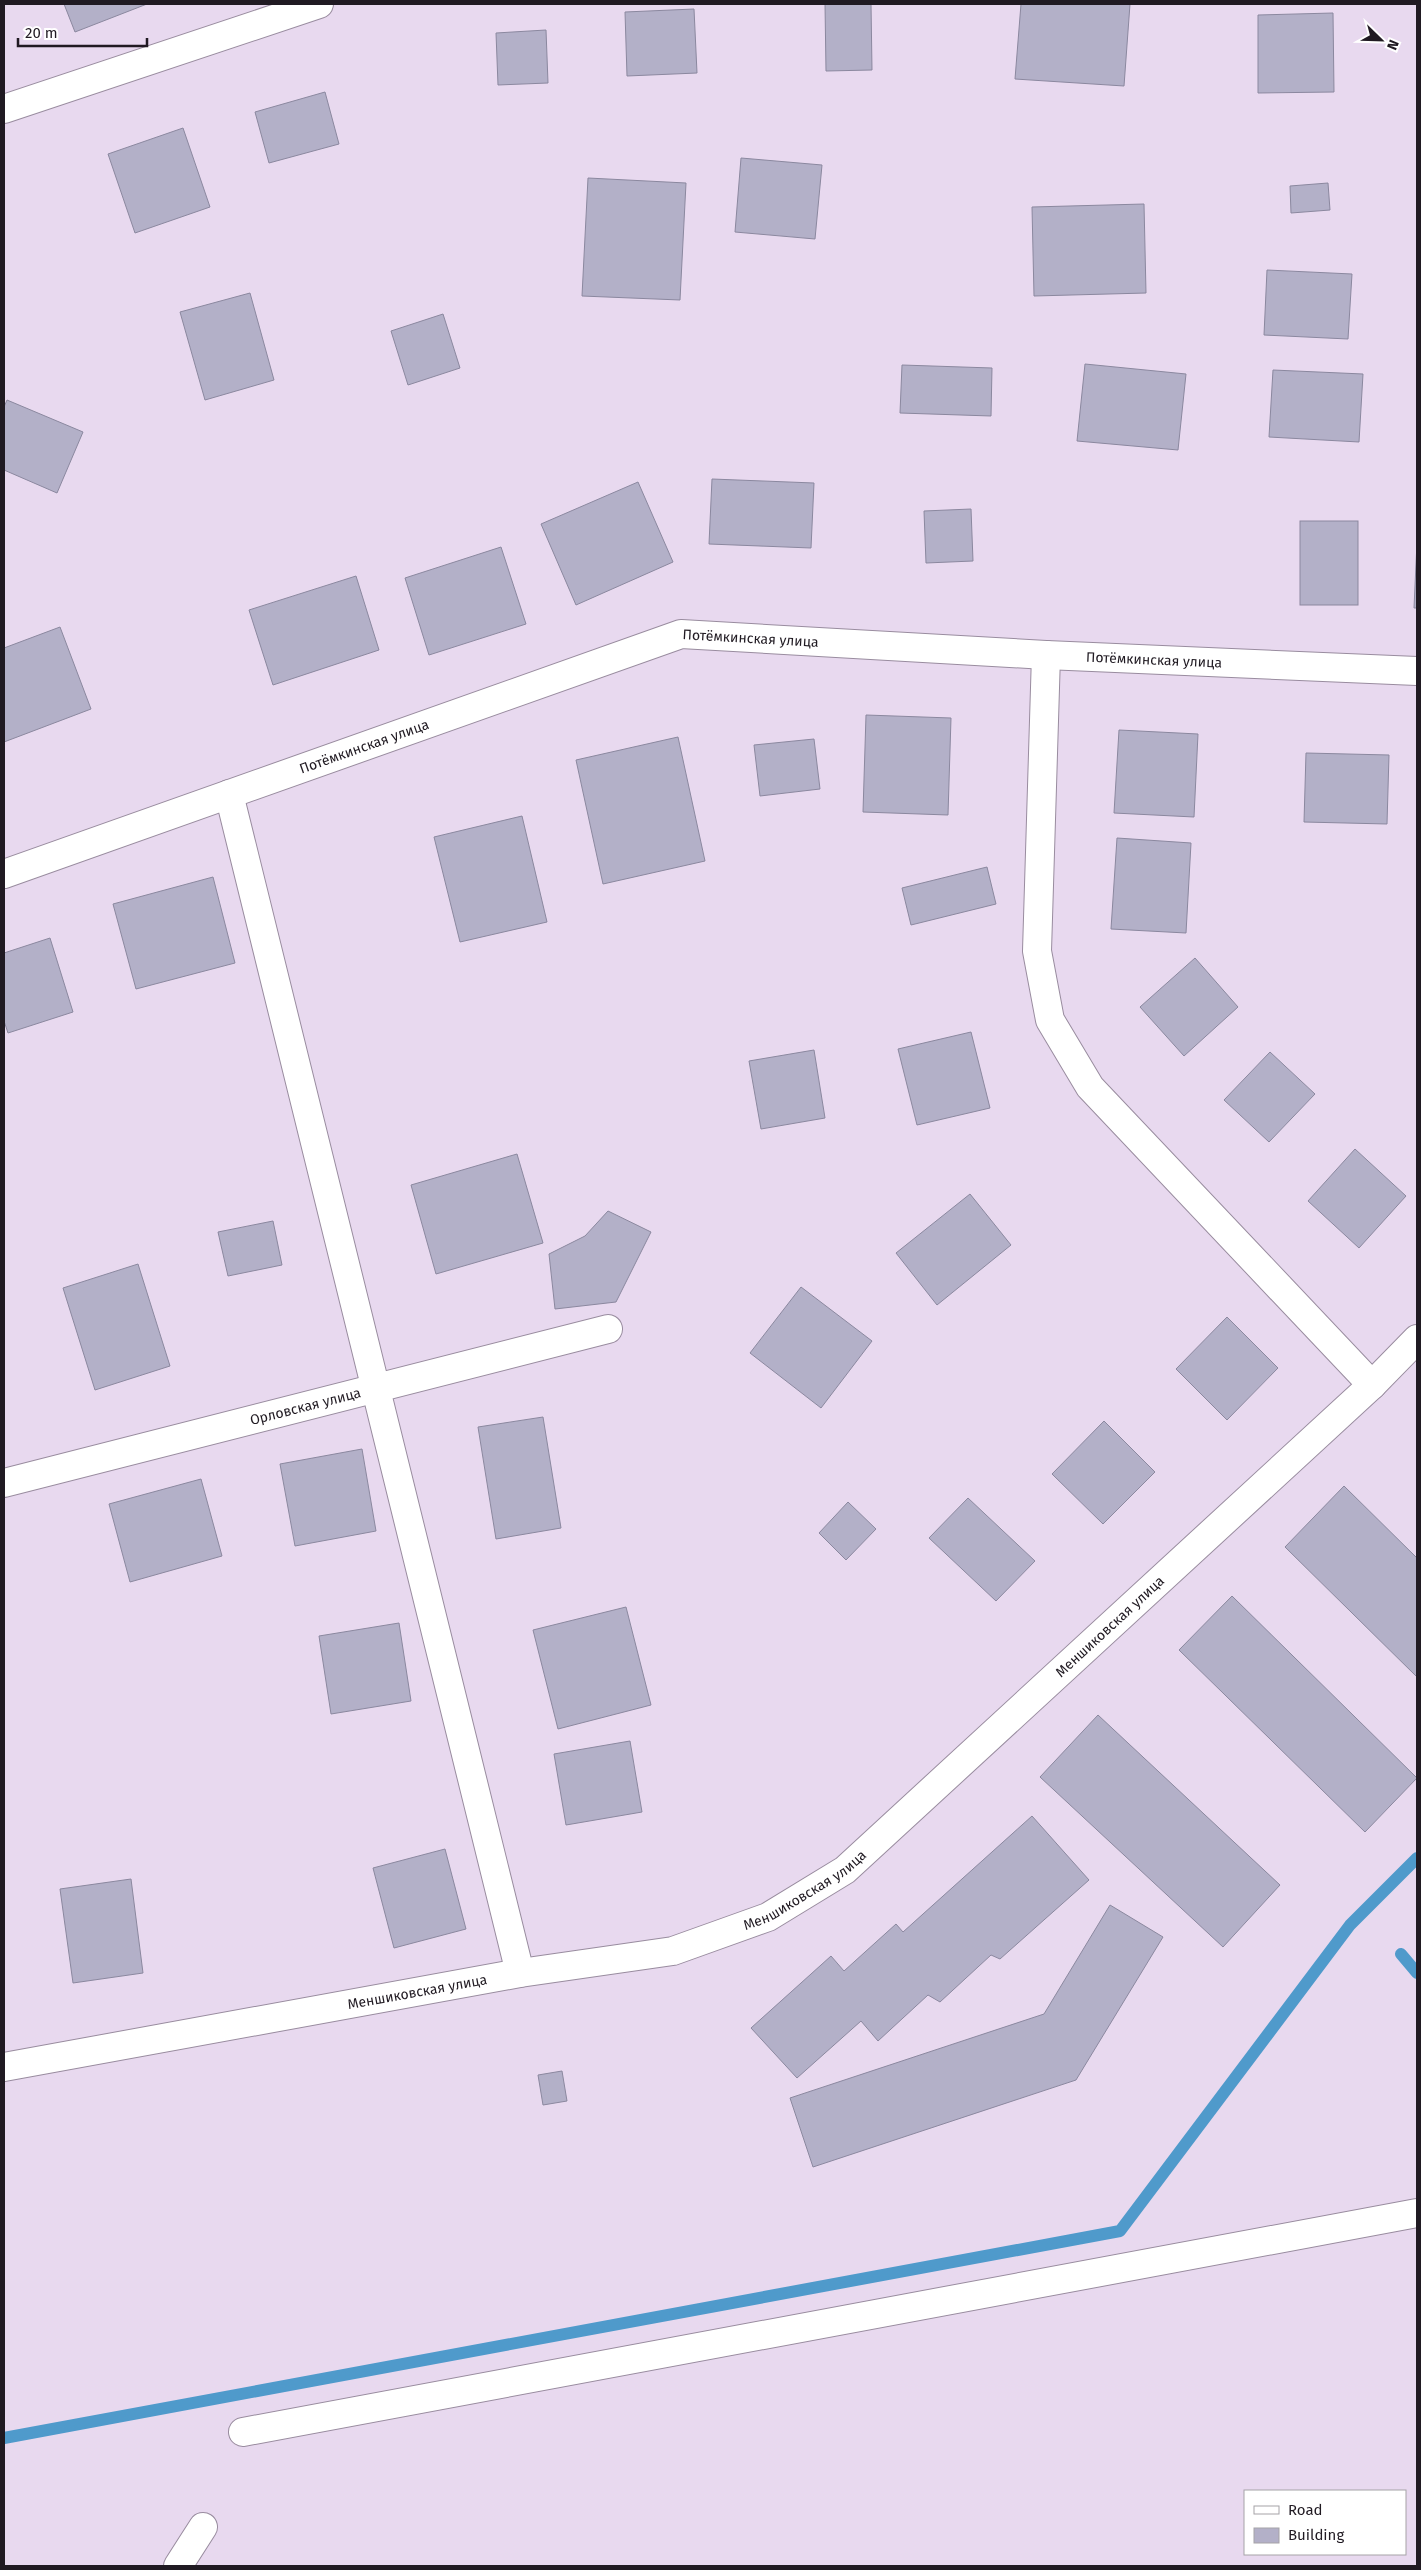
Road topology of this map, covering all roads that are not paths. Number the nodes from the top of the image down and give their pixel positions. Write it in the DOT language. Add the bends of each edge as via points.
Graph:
graph roads {
  1 [pos="319,4"];
  2 [pos="4,109"];
  3 [pos="1046,655"];
  4 [pos="1417,671"];
  5 [pos="229,794"];
  6 [pos="4,874"];
  7 [pos="608,1329"];
  8 [pos="1417,1339"];
  9 [pos="1372,1385"];
  10 [pos="376,1387"];
  11 [pos="4,1483"];
  12 [pos="520,1974"];
  13 [pos="4,2067"];
  14 [pos="1417,2213"];
  15 [pos="243,2432"];
  16 [pos="203,2527"];
  17 [pos="178,2566"];
  1 -- 2 [label="street"];
  3 -- 4 [label="street, Потёмкинская улица"];
  3 -- 5 [label="street, Потёмкинская улица" via="681,634"];
  3 -- 9 [label="street" via="1037,951 1050,1020 1090,1087"];
  5 -- 6 [label="street, Потёмкинская улица"];
  5 -- 10 [label="street"];
  7 -- 10 [label="street, Орловская улица"];
  8 -- 9 [label="street, Меншиковская улица"];
  9 -- 12 [label="street, Меншиковская улица" via="845,1870 768,1917 673,1950"];
  10 -- 11 [label="street, Орловская улица"];
  10 -- 12 [label="street"];
  12 -- 13 [label="street, Меншиковская улица"];
  14 -- 15 [label="street"];
  16 -- 17 [label="street"];
}
